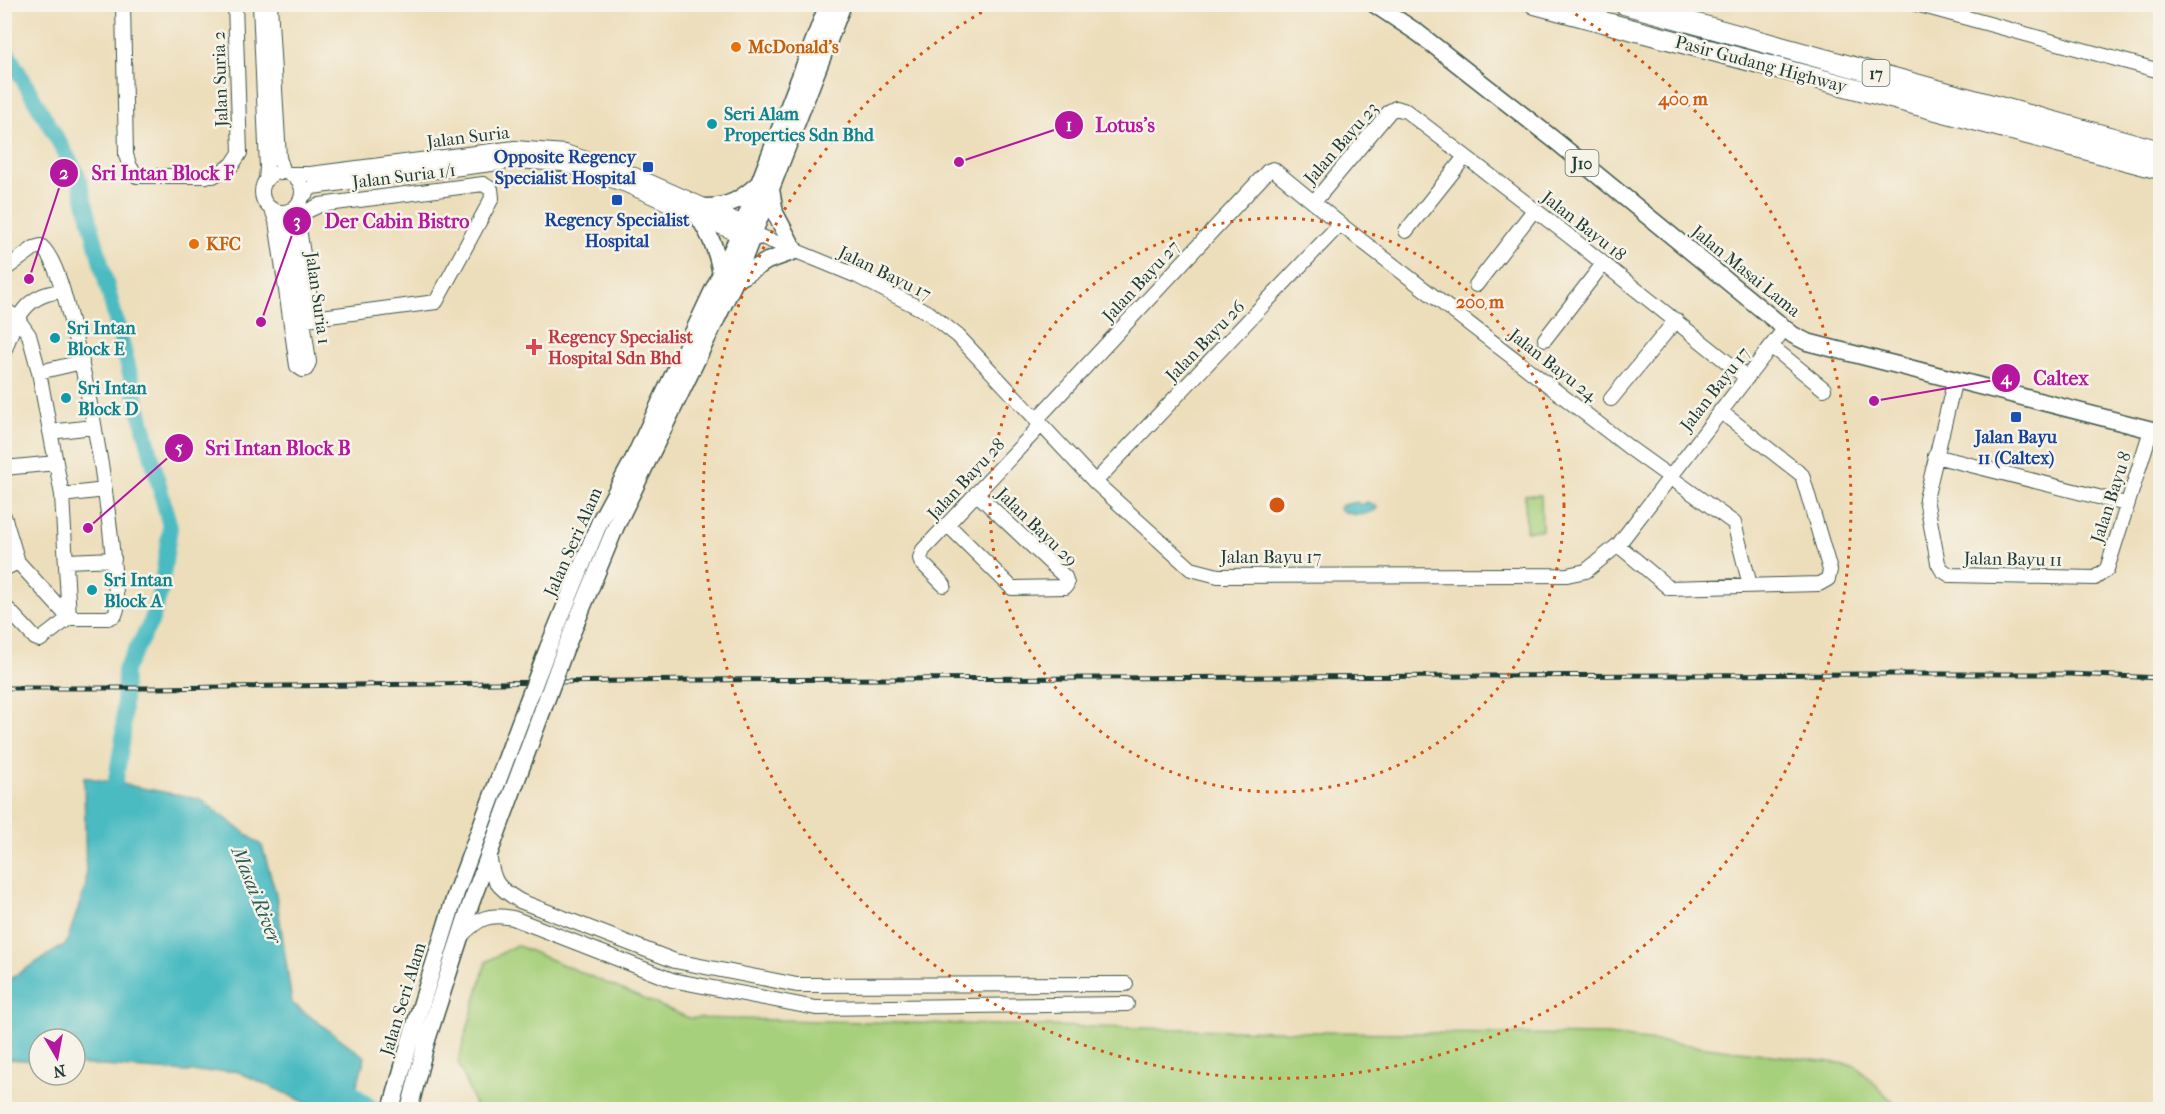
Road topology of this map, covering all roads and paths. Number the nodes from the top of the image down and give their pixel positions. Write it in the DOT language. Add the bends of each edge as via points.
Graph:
graph roads {
  1 [pos="123,4"];
  2 [pos="235,4"];
  3 [pos="260,4"];
  4 [pos="270,4"];
  5 [pos="828,4"];
  6 [pos="843,4"];
  7 [pos="1374,4"];
  8 [pos="1535,4"];
  9 [pos="1624,4"];
  10 [pos="1916,4"];
  11 [pos="2160,70"];
  12 [pos="1396,108"];
  13 [pos="2160,151"];
  14 [pos="1464,158"];
  15 [pos="1273,169"];
  16 [pos="2160,169"];
  17 [pos="288,173"];
  18 [pos="379,178"];
  19 [pos="266,180"];
  20 [pos="765,186"];
  21 [pos="350,201"];
  22 [pos="298,202"];
  23 [pos="1314,202"];
  24 [pos="272,209"];
  25 [pos="1534,210"];
  26 [pos="702,212"];
  27 [pos="1340,224"];
  28 [pos="1406,231"];
  29 [pos="750,232"];
  30 [pos="795,251"];
  31 [pos="1603,264"];
  32 [pos="4,270"];
  33 [pos="728,278"];
  34 [pos="1476,285"];
  35 [pos="63,291"];
  36 [pos="4,309"];
  37 [pos="17,318"];
  38 [pos="302,319"];
  39 [pos="1676,320"];
  40 [pos="1785,328"];
  41 [pos="1545,339"];
  42 [pos="1771,346"];
  43 [pos="4,352"];
  44 [pos="81,362"];
  45 [pos="39,372"];
  46 [pos="1747,378"];
  47 [pos="1955,379"];
  48 [pos="1824,389"];
  49 [pos="1611,399"];
  50 [pos="1720,411"];
  51 [pos="1038,423"];
  52 [pos="93,427"];
  53 [pos="2156,431"];
  54 [pos="50,432"];
  55 [pos="1935,456"];
  56 [pos="56,463"];
  57 [pos="4,468"];
  58 [pos="1669,478"];
  59 [pos="1095,482"];
  60 [pos="105,490"];
  61 [pos="976,493"];
  62 [pos="62,495"];
  63 [pos="2126,504"];
  64 [pos="4,516"];
  65 [pos="947,524"];
  66 [pos="1618,545"];
  67 [pos="114,559"];
  68 [pos="67,561"];
  69 [pos="18,562"];
  70 [pos="4,569"];
  71 [pos="2102,574"];
  72 [pos="944,585"];
  73 [pos="1750,585"];
  74 [pos="4,605"];
  75 [pos="69,618"];
  76 [pos="535,706"];
  77 [pos="489,854"];
  78 [pos="460,937"];
  79 [pos="1126,984"];
  80 [pos="1127,1004"];
  81 [pos="392,1105"];
  82 [pos="410,1107"];
  1 -- 2 [label="street, Jalan Suria 2" via="126,155 130,167 137,176 213,176 232,165 240,153"];
  3 -- 19 [label="street"];
  4 -- 17 [label="street" via="279,159"];
  5 -- 20 [label="main road, Jalan Seri Alam"];
  6 -- 20 [label="main road, Jalan Seri Alam"];
  7 -- 40 [label="main road, Jalan Masai Lama / J10" via="1418,33 1557,142"];
  8 -- 16 [label="highway, Pasir Gudang Highway / 17"];
  9 -- 13 [label="highway, Pasir Gudang Highway / 17"];
  10 -- 11 [label="street"];
  12 -- 14 [label="street, Jalan Bayu 18" via="1406,111"];
  12 -- 23 [label="street, Jalan Bayu 23"];
  14 -- 25 [label="street, Jalan Bayu 18"];
  14 -- 28 [label="street"];
  15 -- 23 [label="street, Jalan Bayu 24"];
  15 -- 51 [label="street, Jalan Bayu 27"];
  17 -- 19 [label="street" via="277,172"];
  17 -- 22 [label="street" via="300,184"];
  17 -- 26 [label="street, Jalan Suria" via="310,174 515,148 565,152 630,173"];
  18 -- 21 [label="street" via="353,189"];
  18 -- 22 [label="street, Jalan Suria" via="312,187"];
  18 -- 26 [label="street, Jalan Suria" via="515,161 563,164"];
  19 -- 24 [label="street" via="263,198"];
  20 -- 26 [label="main road" via="723,207"];
  20 -- 29 [label="main road, Jalan Seri Alam"];
  20 -- 30 [label="main road"];
  21 -- 38 [label="street, Jalan Suria 1/1" via="320,205 303,213 298,222"];
  21 -- 38 [label="street, Jalan Suria 1/1" via="483,184 491,189 492,198 436,302"];
  22 -- 24 [label="street" via="282,212"];
  22 -- 38 [label="street, Jalan Suria 1" via="289,220"];
  23 -- 27 [label="street, Jalan Bayu 24"];
  24 -- 38 [label="street, Jalan Suria 1"];
  25 -- 31 [label="street, Jalan Bayu 18"];
  25 -- 34 [label="street"];
  26 -- 29 [label="street, Jalan Suria"];
  26 -- 33 [label="main road"];
  27 -- 58 [label="street, Jalan Bayu 24"];
  27 -- 59 [label="street, Jalan Bayu 26"];
  29 -- 30 [label="street, Jalan Bayu 17"];
  29 -- 33 [label="main road, Jalan Seri Alam"];
  30 -- 33 [label="main road"];
  30 -- 51 [label="street, Jalan Bayu 17" via="857,276 929,313 958,336"];
  31 -- 39 [label="street, Jalan Bayu 18"];
  31 -- 41 [label="street"];
  32 -- 35 [label="street" via="41,246"];
  33 -- 76 [label="main road, Jalan Seri Alam, bridge" via="600,521"];
  35 -- 37 [label="street" via="38,297"];
  35 -- 44 [label="street"];
  36 -- 37 [label="street"];
  37 -- 43 [label="street"];
  37 -- 45 [label="street" via="29,335"];
  39 -- 46 [label="street, Jalan Bayu 18"];
  39 -- 49 [label="street"];
  40 -- 42 [label="street, Jalan Bayu 17"];
  40 -- 47 [label="main road, Jalan Masai Lama / J10" via="1807,342"];
  42 -- 46 [label="street, Jalan Bayu 17"];
  42 -- 48 [label="street"];
  44 -- 45 [label="street"];
  44 -- 52 [label="street"];
  45 -- 54 [label="street"];
  46 -- 50 [label="street, Jalan Bayu 17"];
  47 -- 53 [label="main road, Jalan Masai Lama / J10"];
  47 -- 55 [label="street, Jalan Bayu 11"];
  50 -- 58 [label="street, Jalan Bayu 17"];
  50 -- 73 [label="street" via="1802,475 1830,570 1828,579 1819,584"];
  51 -- 59 [label="street, Jalan Bayu 17"];
  51 -- 61 [label="street, Jalan Bayu 28"];
  52 -- 54 [label="street"];
  52 -- 60 [label="street"];
  53 -- 63 [label="street, Jalan Bayu 8"];
  54 -- 56 [label="street"];
  55 -- 63 [label="street"];
  55 -- 71 [label="street, Jalan Bayu 11" via="1926,499 1942,570 1958,577 2094,578"];
  56 -- 57 [label="street"];
  56 -- 62 [label="street"];
  58 -- 66 [label="street, Jalan Bayu 17"];
  58 -- 73 [label="street, Jalan Bayu 24" via="1734,523"];
  59 -- 66 [label="street, Jalan Bayu 17" via="1191,569 1218,576 1567,574 1586,571"];
  60 -- 62 [label="street"];
  60 -- 67 [label="street"];
  61 -- 65 [label="street, Jalan Bayu 28"];
  61 -- 65 [label="street, Jalan Bayu 29" via="1068,580 1065,587 1012,588"];
  62 -- 68 [label="street"];
  63 -- 71 [label="street, Jalan Bayu 8" via="2107,569"];
  64 -- 69 [label="street"];
  65 -- 72 [label="street, Jalan Bayu 28" via="920,558"];
  66 -- 73 [label="street" via="1669,588"];
  67 -- 68 [label="street"];
  67 -- 75 [label="street" via="115,615"];
  68 -- 75 [label="street"];
  69 -- 70 [label="street"];
  69 -- 75 [label="street"];
  74 -- 75 [label="street" via="40,640"];
  76 -- 77 [label="main road, Jalan Seri Alam"];
  76 -- 81 [label="main road, Jalan Seri Alam" via="456,892"];
  77 -- 78 [label="main road, Jalan Seri Alam"];
  77 -- 79 [label="street" via="492,874 502,891 675,961 797,985"];
  78 -- 80 [label="street" via="479,920 505,916 672,980 816,1008"];
  78 -- 82 [label="main road, Jalan Seri Alam"];
}
